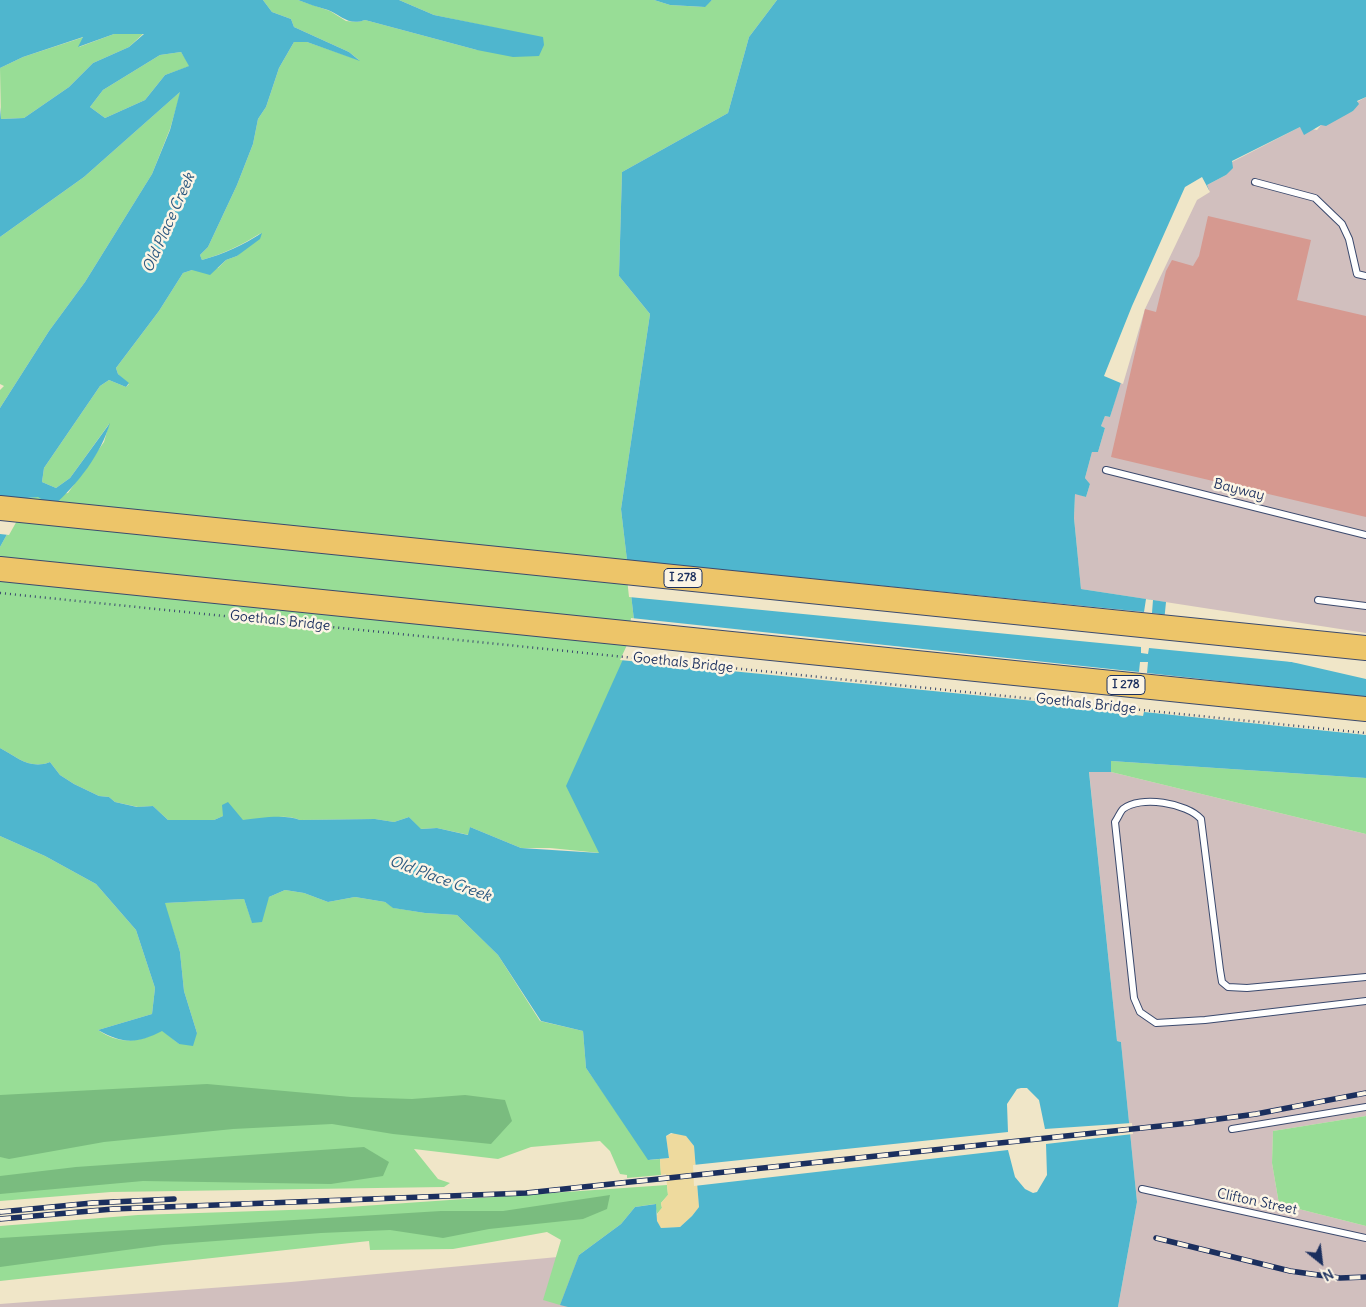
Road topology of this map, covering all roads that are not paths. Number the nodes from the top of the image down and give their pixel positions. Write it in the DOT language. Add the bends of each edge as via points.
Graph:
graph roads {
  1 [pos="1255,182"];
  2 [pos="1366,276"];
  3 [pos="1106,470"];
  4 [pos="0,508"];
  5 [pos="1366,535"];
  6 [pos="0,570"];
  7 [pos="1318,600"];
  8 [pos="1366,606"];
  9 [pos="1366,648"];
  10 [pos="1366,709"];
  11 [pos="1366,977"];
  12 [pos="1366,1002"];
  13 [pos="1366,1107"];
  14 [pos="1232,1129"];
  15 [pos="1142,1189"];
  16 [pos="1366,1238"];
  1 -- 2 [label="lane" via="1315,198 1342,224 1357,274"];
  3 -- 5 [label="lane, Bayway"];
  4 -- 9 [label="highway, I 278"];
  6 -- 10 [label="highway, Goethals Bridge / I 278"];
  7 -- 8 [label="lane"];
  11 -- 12 [label="lane" via="1228,987 1222,982 1220,970 1201,819 1174,804 1158,802 1130,805 1122,810 1116,822 1134,998 1140,1012 1156,1022 1166,1022"];
  13 -- 14 [label="lane"];
  15 -- 16 [label="lane, Clifton Street"];
}
